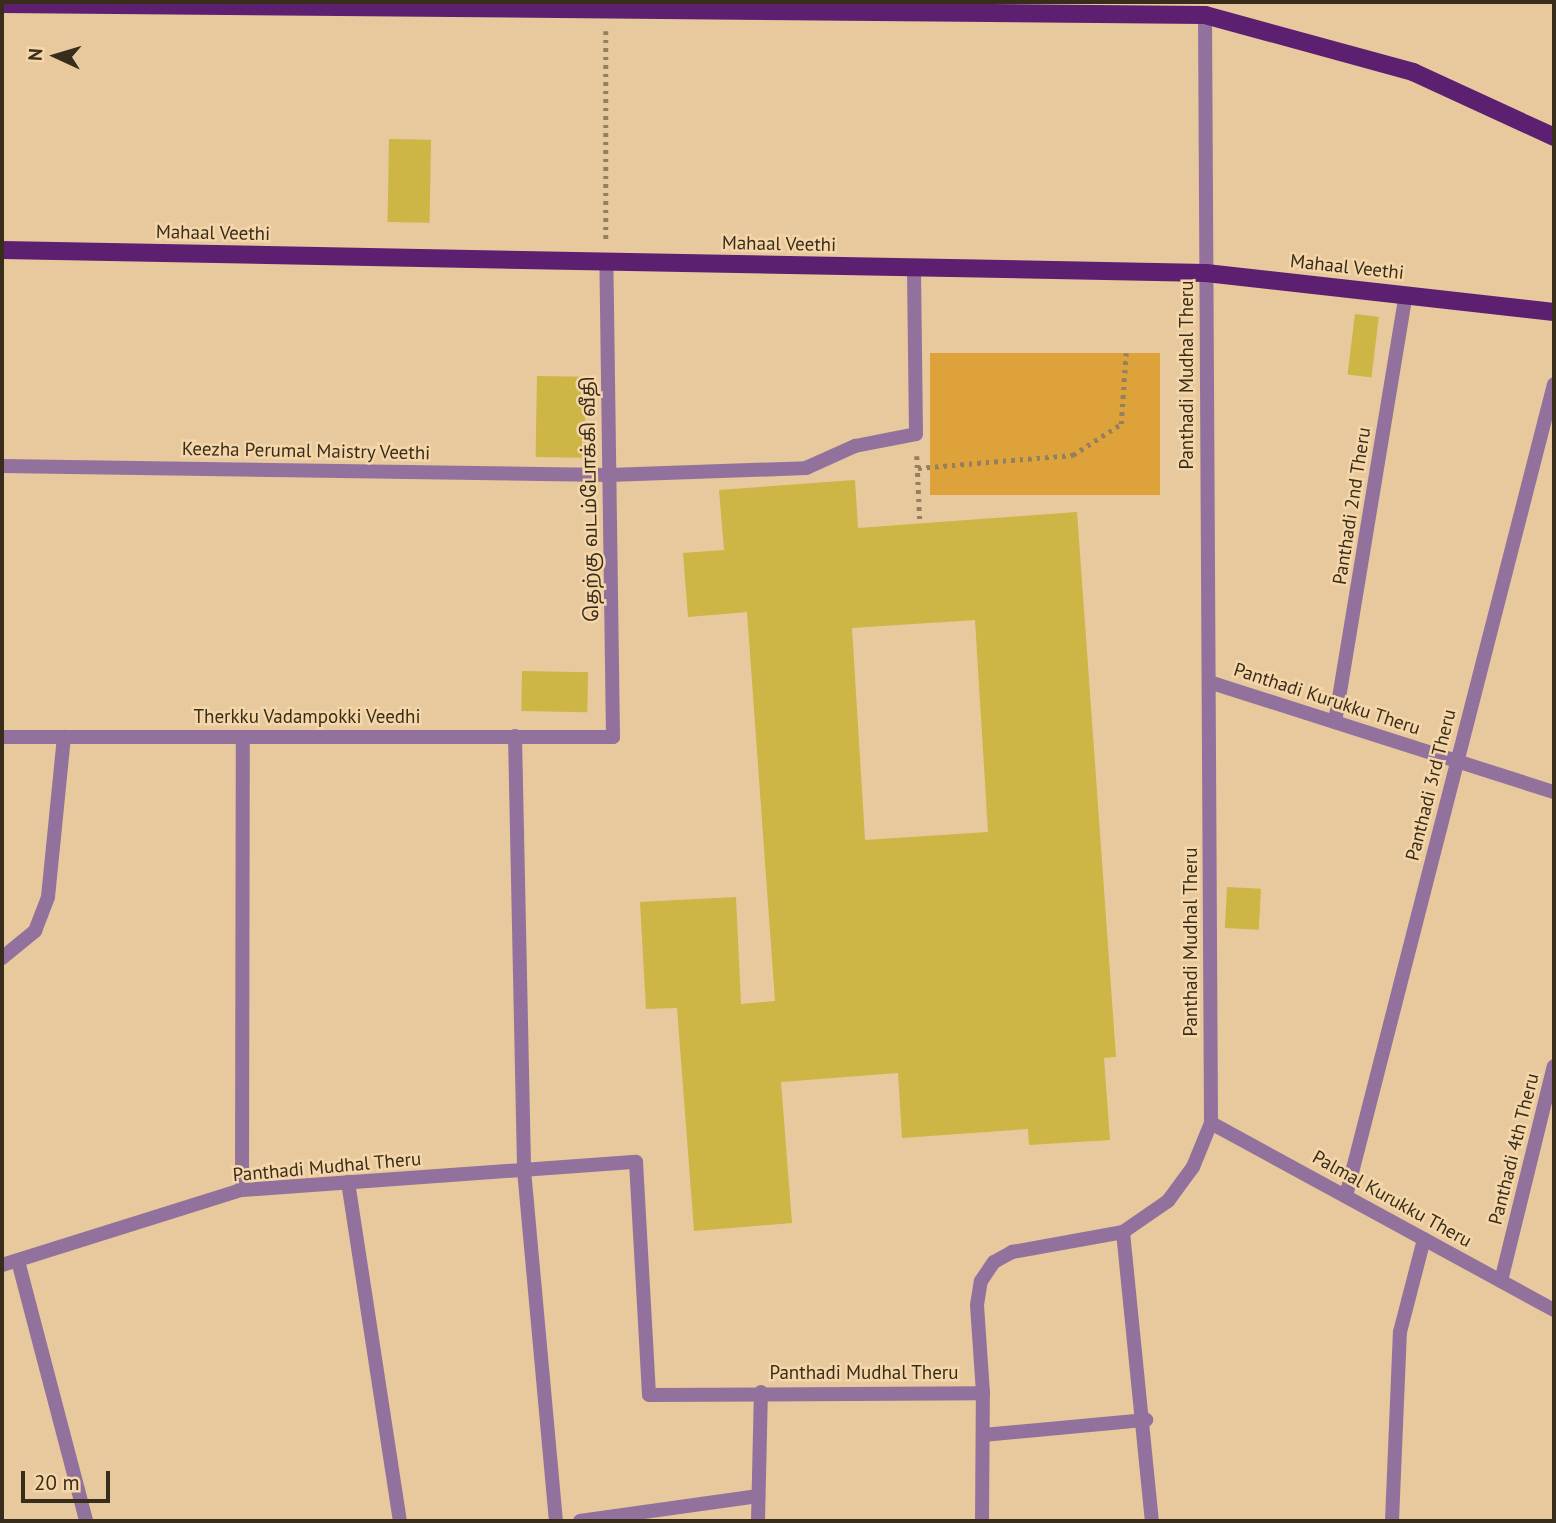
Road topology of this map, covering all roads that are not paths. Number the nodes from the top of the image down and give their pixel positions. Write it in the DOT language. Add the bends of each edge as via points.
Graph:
graph roads {
  1 [pos="2,4"];
  2 [pos="109,4"];
  3 [pos="234,4"];
  4 [pos="1205,8"];
  5 [pos="1554,137"];
  6 [pos="2,250"];
  7 [pos="606,261"];
  8 [pos="914,267"];
  9 [pos="1206,273"];
  10 [pos="1406,295"];
  11 [pos="1554,312"];
  12 [pos="1554,384"];
  13 [pos="2,466"];
  14 [pos="609,475"];
  15 [pos="1209,682"];
  16 [pos="1335,722"];
  17 [pos="516,736"];
  18 [pos="2,737"];
  19 [pos="64,737"];
  20 [pos="243,737"];
  21 [pos="613,737"];
  22 [pos="1457,761"];
  23 [pos="1554,792"];
  24 [pos="2,958"];
  25 [pos="1554,1066"];
  26 [pos="1211,1122"];
  27 [pos="524,1170"];
  28 [pos="348,1182"];
  29 [pos="242,1190"];
  30 [pos="1346,1196"];
  31 [pos="1123,1232"];
  32 [pos="1424,1239"];
  33 [pos="18,1261"];
  34 [pos="2,1265"];
  35 [pos="1501,1281"];
  36 [pos="1554,1310"];
  37 [pos="761,1392"];
  38 [pos="983,1393"];
  39 [pos="1146,1420"];
  40 [pos="984,1435"];
  41 [pos="758,1496"];
  42 [pos="86,1521"];
  43 [pos="400,1521"];
  44 [pos="556,1521"];
  45 [pos="580,1521"];
  46 [pos="758,1521"];
  47 [pos="982,1521"];
  48 [pos="1152,1521"];
  49 [pos="1392,1521"];
  1 -- 2 [label="main road"];
  2 -- 3 [label="main road"];
  3 -- 4 [label="main road" via="606,10"];
  4 -- 5 [label="main road" via="1413,72"];
  4 -- 9 [label="street, Panthadi Mudhal Theru"];
  6 -- 7 [label="main road, Mahaal Veethi"];
  7 -- 8 [label="main road, Mahaal Veethi"];
  7 -- 14 [label="street, தெற்கு வடம்போக்கி வீதி"];
  8 -- 9 [label="main road, Mahaal Veethi"];
  8 -- 14 [label="street, Keezha Perumal Maistry Veethi" via="916,434 855,446 806,468"];
  9 -- 10 [label="main road, Mahaal Veethi"];
  9 -- 15 [label="street, Panthadi Mudhal Theru"];
  10 -- 11 [label="main road, Mahaal Veethi"];
  10 -- 16 [label="street, Panthadi 2nd Theru"];
  12 -- 22 [label="street, Panthadi 3rd Theru"];
  13 -- 14 [label="street, Keezha Perumal Maistry Veethi"];
  14 -- 21 [label="street, தெற்கு வடம்போக்கி வீதி"];
  15 -- 16 [label="street, Panthadi Kurukku Theru"];
  15 -- 26 [label="street, Panthadi Mudhal Theru"];
  16 -- 22 [label="street, Panthadi Kurukku Theru"];
  17 -- 20 [label="street, Therkku Vadampokki Veedhi"];
  17 -- 21 [label="street, Therkku Vadampokki Veedhi"];
  17 -- 27 [label="street"];
  18 -- 19 [label="street, Therkku Vadampokki Veedhi"];
  19 -- 20 [label="street, Therkku Vadampokki Veedhi"];
  19 -- 24 [label="street" via="48,897 35,931"];
  20 -- 29 [label="street"];
  22 -- 23 [label="street, Panthadi Kurukku Theru"];
  22 -- 30 [label="street, Panthadi 3rd Theru"];
  25 -- 35 [label="street, Panthadi 4th Theru"];
  26 -- 30 [label="street, Palmal Kurukku Theru"];
  26 -- 31 [label="street, Panthadi Mudhal Theru" via="1193,1167 1168,1201"];
  27 -- 28 [label="street, Panthadi Mudhal Theru"];
  27 -- 37 [label="street, Panthadi Mudhal Theru" via="636,1163 649,1395"];
  27 -- 44 [label="street"];
  28 -- 29 [label="street, Panthadi Mudhal Theru"];
  28 -- 43 [label="street"];
  29 -- 33 [label="street, Panthadi Mudhal Theru"];
  30 -- 32 [label="street, Palmal Kurukku Theru"];
  31 -- 38 [label="street, Panthadi Mudhal Theru" via="1012,1252 994,1262 981,1281 977,1305"];
  31 -- 39 [label="street"];
  32 -- 35 [label="street, Palmal Kurukku Theru"];
  32 -- 49 [label="street" via="1400,1332"];
  33 -- 34 [label="street, Panthadi Mudhal Theru"];
  33 -- 42 [label="street"];
  35 -- 36 [label="street, Palmal Kurukku Theru"];
  37 -- 38 [label="street, Panthadi Mudhal Theru"];
  37 -- 41 [label="street"];
  38 -- 40 [label="street"];
  39 -- 40 [label="street"];
  39 -- 48 [label="street"];
  40 -- 47 [label="street"];
  41 -- 45 [label="street"];
  41 -- 46 [label="street"];
}
